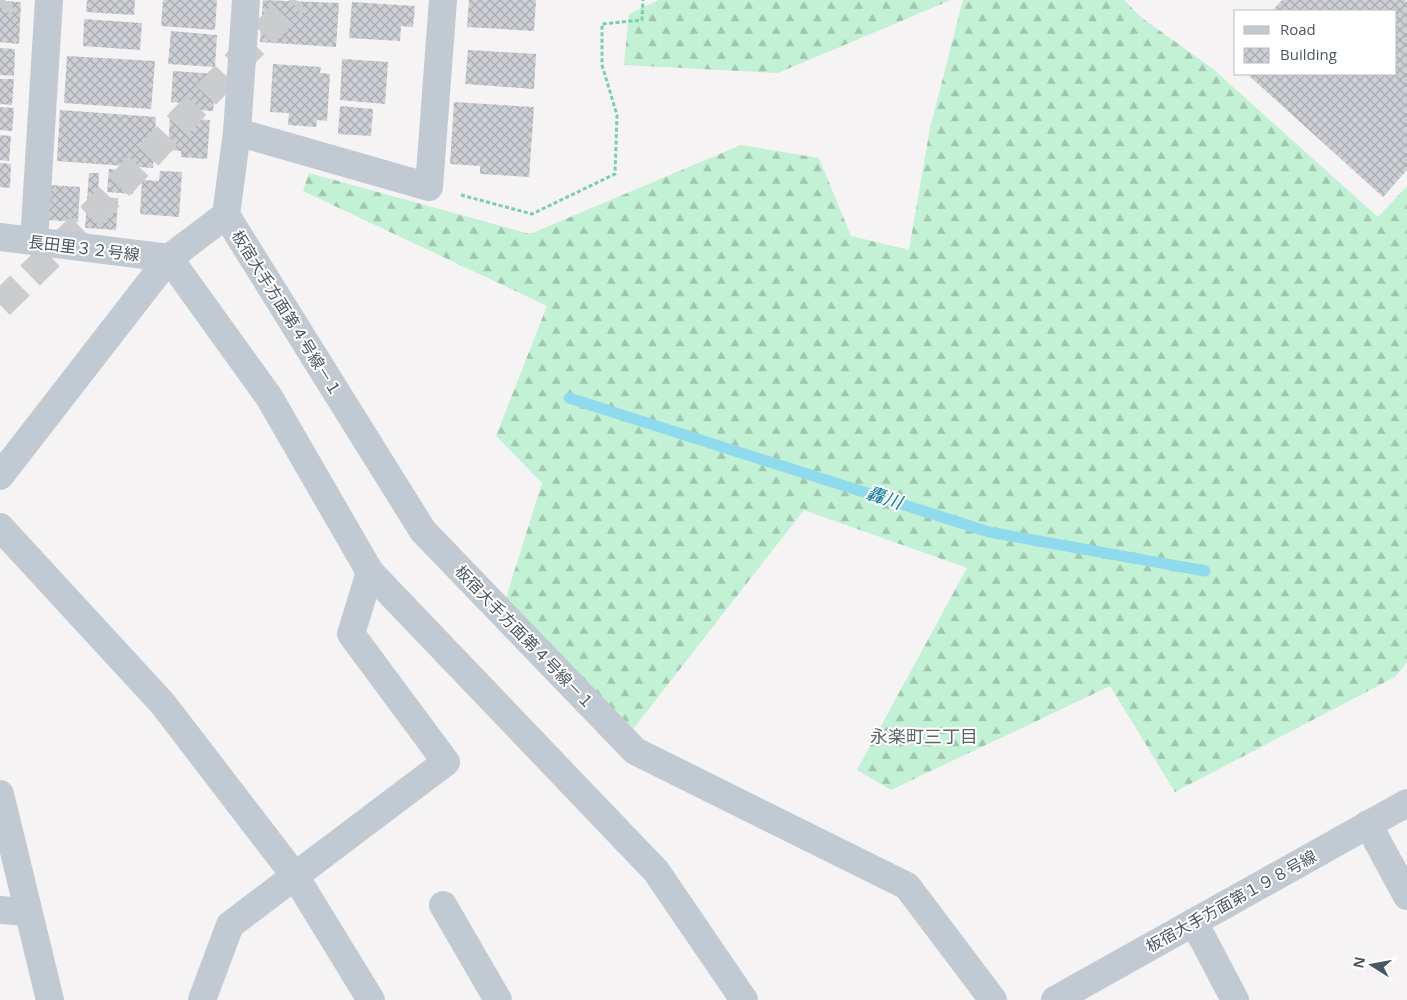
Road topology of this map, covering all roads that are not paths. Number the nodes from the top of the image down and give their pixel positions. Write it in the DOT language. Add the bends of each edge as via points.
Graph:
graph roads {
  1 [pos="49,0"];
  2 [pos="246,0"];
  3 [pos="443,0"];
  4 [pos="237,132"];
  5 [pos="226,214"];
  6 [pos="0,237"];
  7 [pos="34,241"];
  8 [pos="169,258"];
  9 [pos="0,476"];
  10 [pos="0,527"];
  11 [pos="370,572"];
  12 [pos="0,794"];
  13 [pos="1407,802"];
  14 [pos="1368,824"];
  15 [pos="295,876"];
  16 [pos="1407,896"];
  17 [pos="443,905"];
  18 [pos="0,910"];
  19 [pos="28,912"];
  20 [pos="1194,922"];
  21 [pos="50,1000"];
  22 [pos="202,1000"];
  23 [pos="372,1000"];
  24 [pos="498,1000"];
  25 [pos="744,1000"];
  26 [pos="992,1000"];
  27 [pos="1055,1000"];
  28 [pos="1235,1000"];
  1 -- 7 [label="street"];
  2 -- 4 [label="street, 板宿大手方面第４号線－１"];
  3 -- 4 [label="street" via="429,187"];
  4 -- 5 [label="street, 板宿大手方面第４号線－１"];
  5 -- 8 [label="street"];
  5 -- 26 [label="street, 板宿大手方面第４号線－１" via="423,531 635,751 907,886"];
  6 -- 7 [label="street, 長田里３２号線"];
  7 -- 8 [label="street, 長田里３２号線"];
  8 -- 9 [label="street"];
  8 -- 11 [label="street" via="269,397"];
  10 -- 15 [label="street" via="163,704"];
  11 -- 15 [label="street" via="351,634 446,762"];
  11 -- 25 [label="street" via="656,871"];
  12 -- 19 [label="street"];
  13 -- 14 [label="street, 板宿大手方面第１９８号線"];
  14 -- 16 [label="street"];
  14 -- 20 [label="street, 板宿大手方面第１９８号線"];
  15 -- 22 [label="street" via="230,925"];
  15 -- 23 [label="street"];
  17 -- 24 [label="street"];
  18 -- 19 [label="street"];
  19 -- 21 [label="street"];
  20 -- 27 [label="street, 板宿大手方面第１９８号線"];
  20 -- 28 [label="street"];
}
